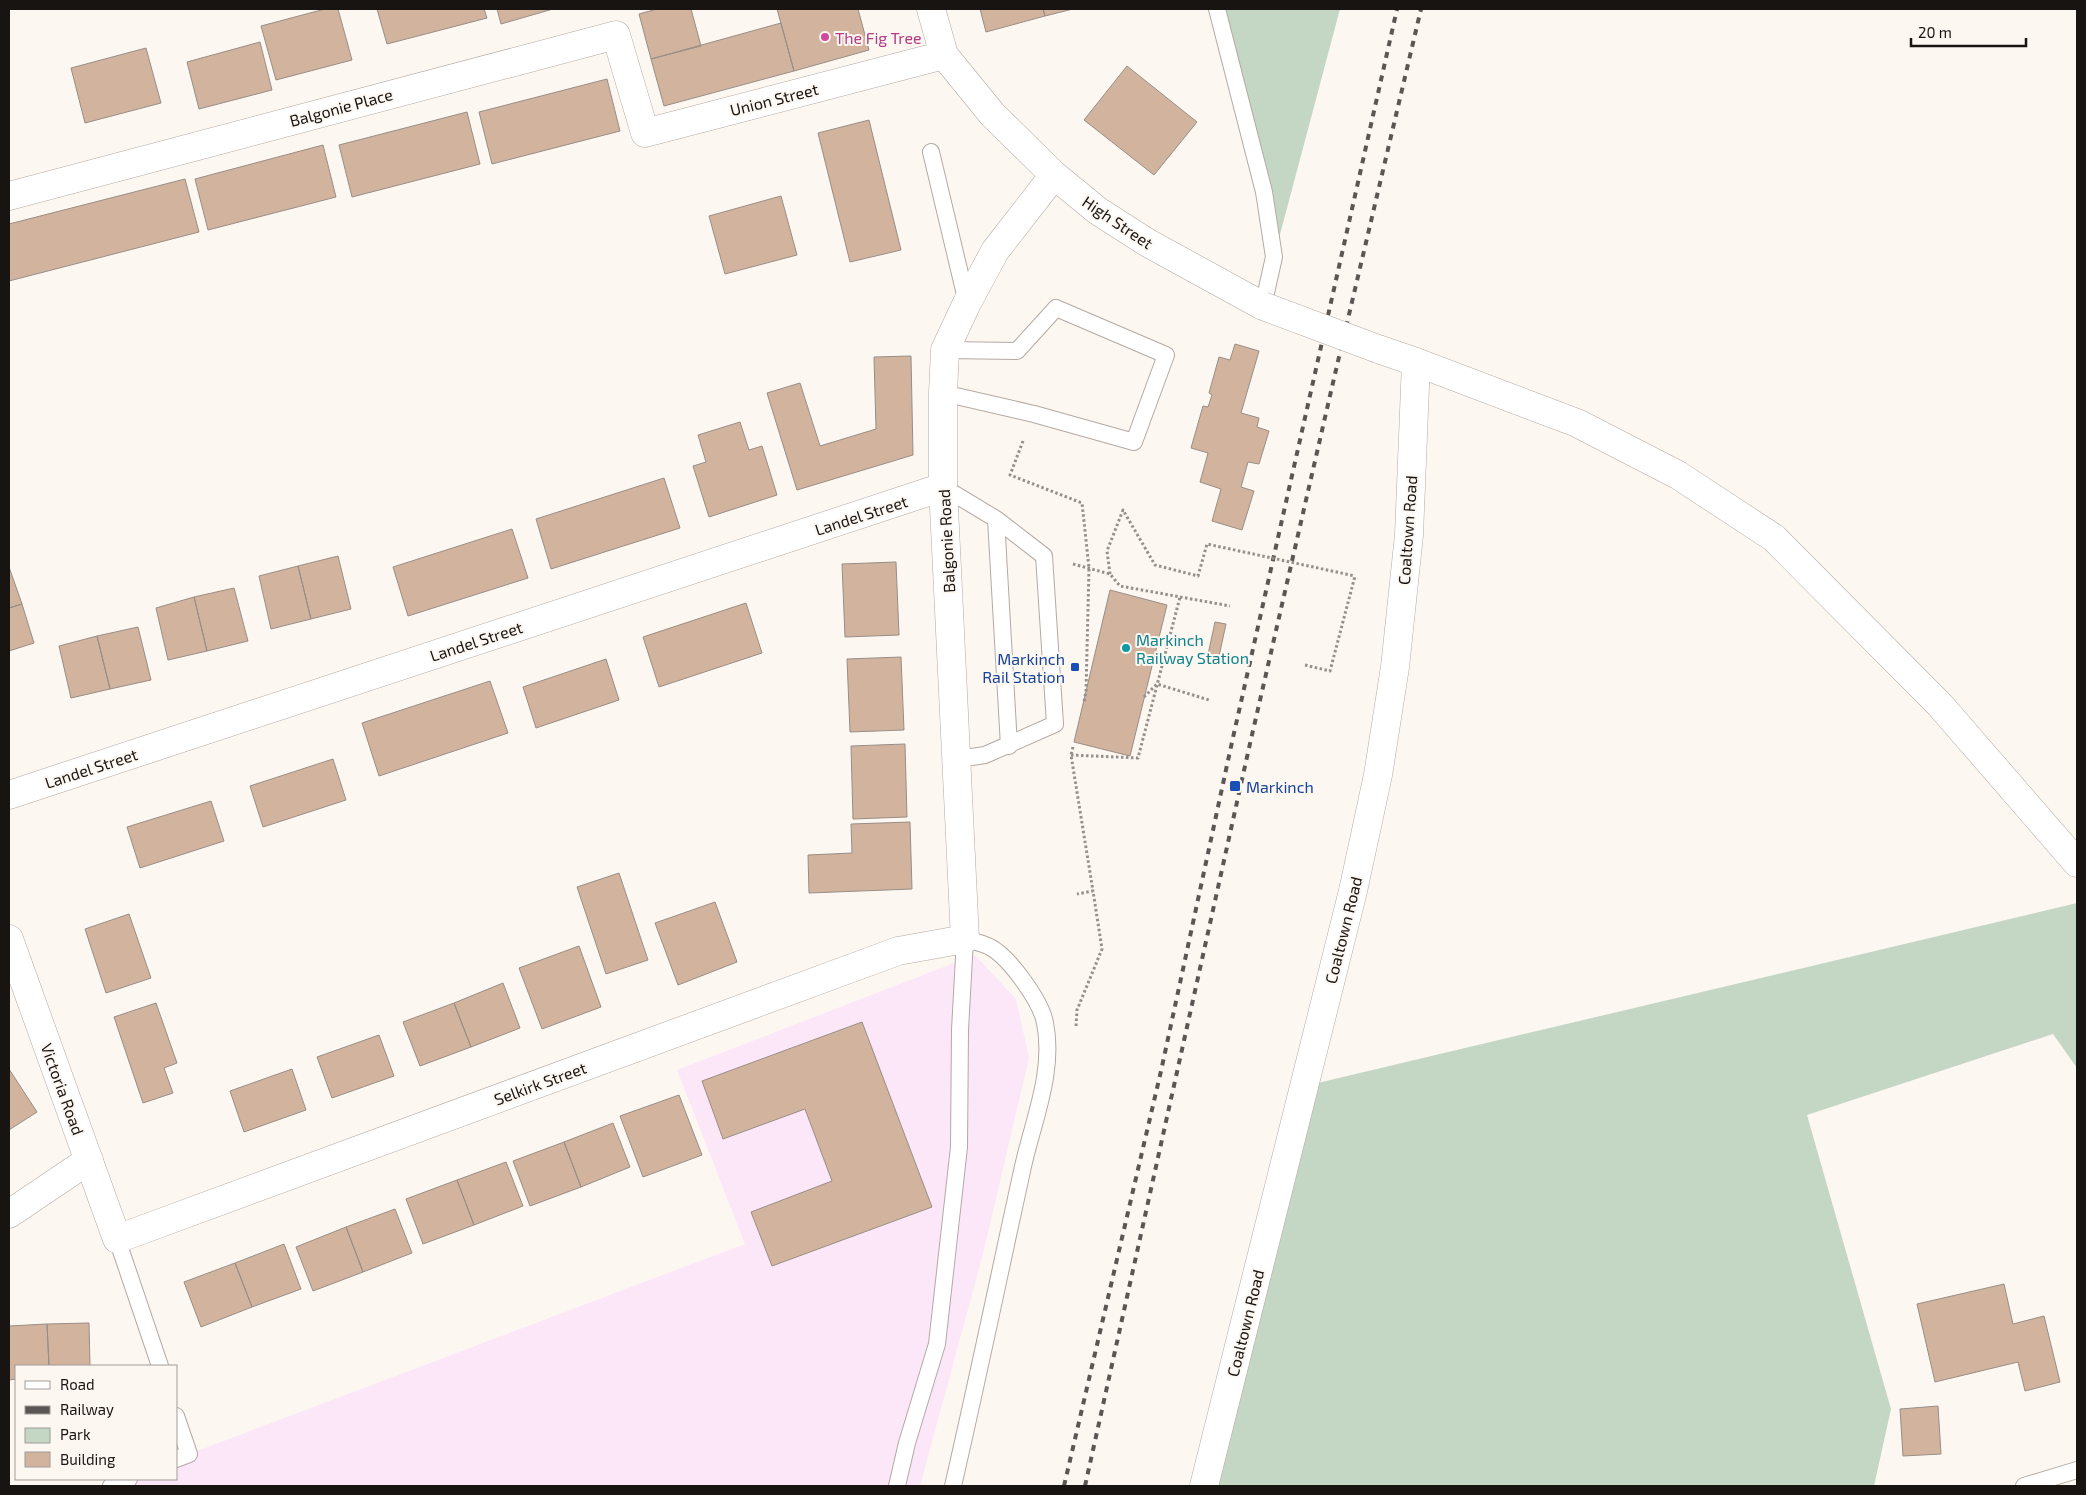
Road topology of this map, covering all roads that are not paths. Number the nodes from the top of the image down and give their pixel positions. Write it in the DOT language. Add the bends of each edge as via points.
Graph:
graph roads {
  1 [pos="931,9"];
  2 [pos="1217,9"];
  3 [pos="944,55"];
  4 [pos="633,92"];
  5 [pos="930,152"];
  6 [pos="1054,176"];
  7 [pos="9,196"];
  8 [pos="966,303"];
  9 [pos="1263,306"];
  10 [pos="946,350"];
  11 [pos="1416,362"];
  12 [pos="943,393"];
  13 [pos="943,487"];
  14 [pos="996,519"];
  15 [pos="1009,746"];
  16 [pos="958,759"];
  17 [pos="9,795"];
  18 [pos="2077,863"];
  19 [pos="9,939"];
  20 [pos="965,939"];
  21 [pos="89,1160"];
  22 [pos="9,1214"];
  23 [pos="117,1239"];
  24 [pos="160,1365"];
  25 [pos="178,1422"];
  26 [pos="178,1458"];
  27 [pos="2077,1470"];
  28 [pos="126,1480"];
  29 [pos="111,1486"];
  30 [pos="897,1486"];
  31 [pos="952,1486"];
  32 [pos="1204,1486"];
  33 [pos="2024,1486"];
  1 -- 3 [label="street, High Street"];
  2 -- 9 [label="lane" via="1264,192 1274,257"];
  3 -- 4 [label="street, Union Street" via="645,133"];
  3 -- 6 [label="street, High Street" via="992,114"];
  4 -- 7 [label="street, Balgonie Place" via="616,35"];
  5 -- 8 [label="lane"];
  6 -- 8 [label="street, Balgonie Road" via="995,251"];
  6 -- 9 [label="street, High Street" via="1098,211"];
  8 -- 10 [label="street, Balgonie Road"];
  9 -- 11 [label="street, High Street, bridge"];
  10 -- 12 [label="street, Balgonie Road"];
  10 -- 12 [label="lane" via="1017,351 1056,308 1166,355 1134,442"];
  11 -- 18 [label="street, High Street" via="1577,423 1678,475 1774,538 1940,705"];
  11 -- 32 [label="street, Coaltown Road" via="1409,535 1395,667 1378,775 1354,891"];
  12 -- 13 [label="street, Balgonie Road"];
  13 -- 14 [label="lane"];
  13 -- 16 [label="street, Balgonie Road"];
  13 -- 17 [label="street, Landel Street"];
  14 -- 15 [label="lane"];
  14 -- 15 [label="lane" via="1044,556 1055,724"];
  15 -- 16 [label="lane" via="985,755"];
  16 -- 20 [label="street, Balgonie Road"];
  19 -- 21 [label="street, Victoria Road"];
  20 -- 23 [label="street, Selkirk Street" via="898,951"];
  20 -- 30 [label="lane" via="959,1147 937,1344"];
  20 -- 31 [label="lane" via="991,948 1023,980 1035,997 1044,1020 1048,1053 1045,1081 1028,1141"];
  21 -- 22 [label="street"];
  21 -- 23 [label="street, Victoria Road"];
  23 -- 24 [label="lane"];
  25 -- 26 [label="lane" via="189,1454"];
  27 -- 33 [label="lane"];
  28 -- 29 [label="lane"];
}
